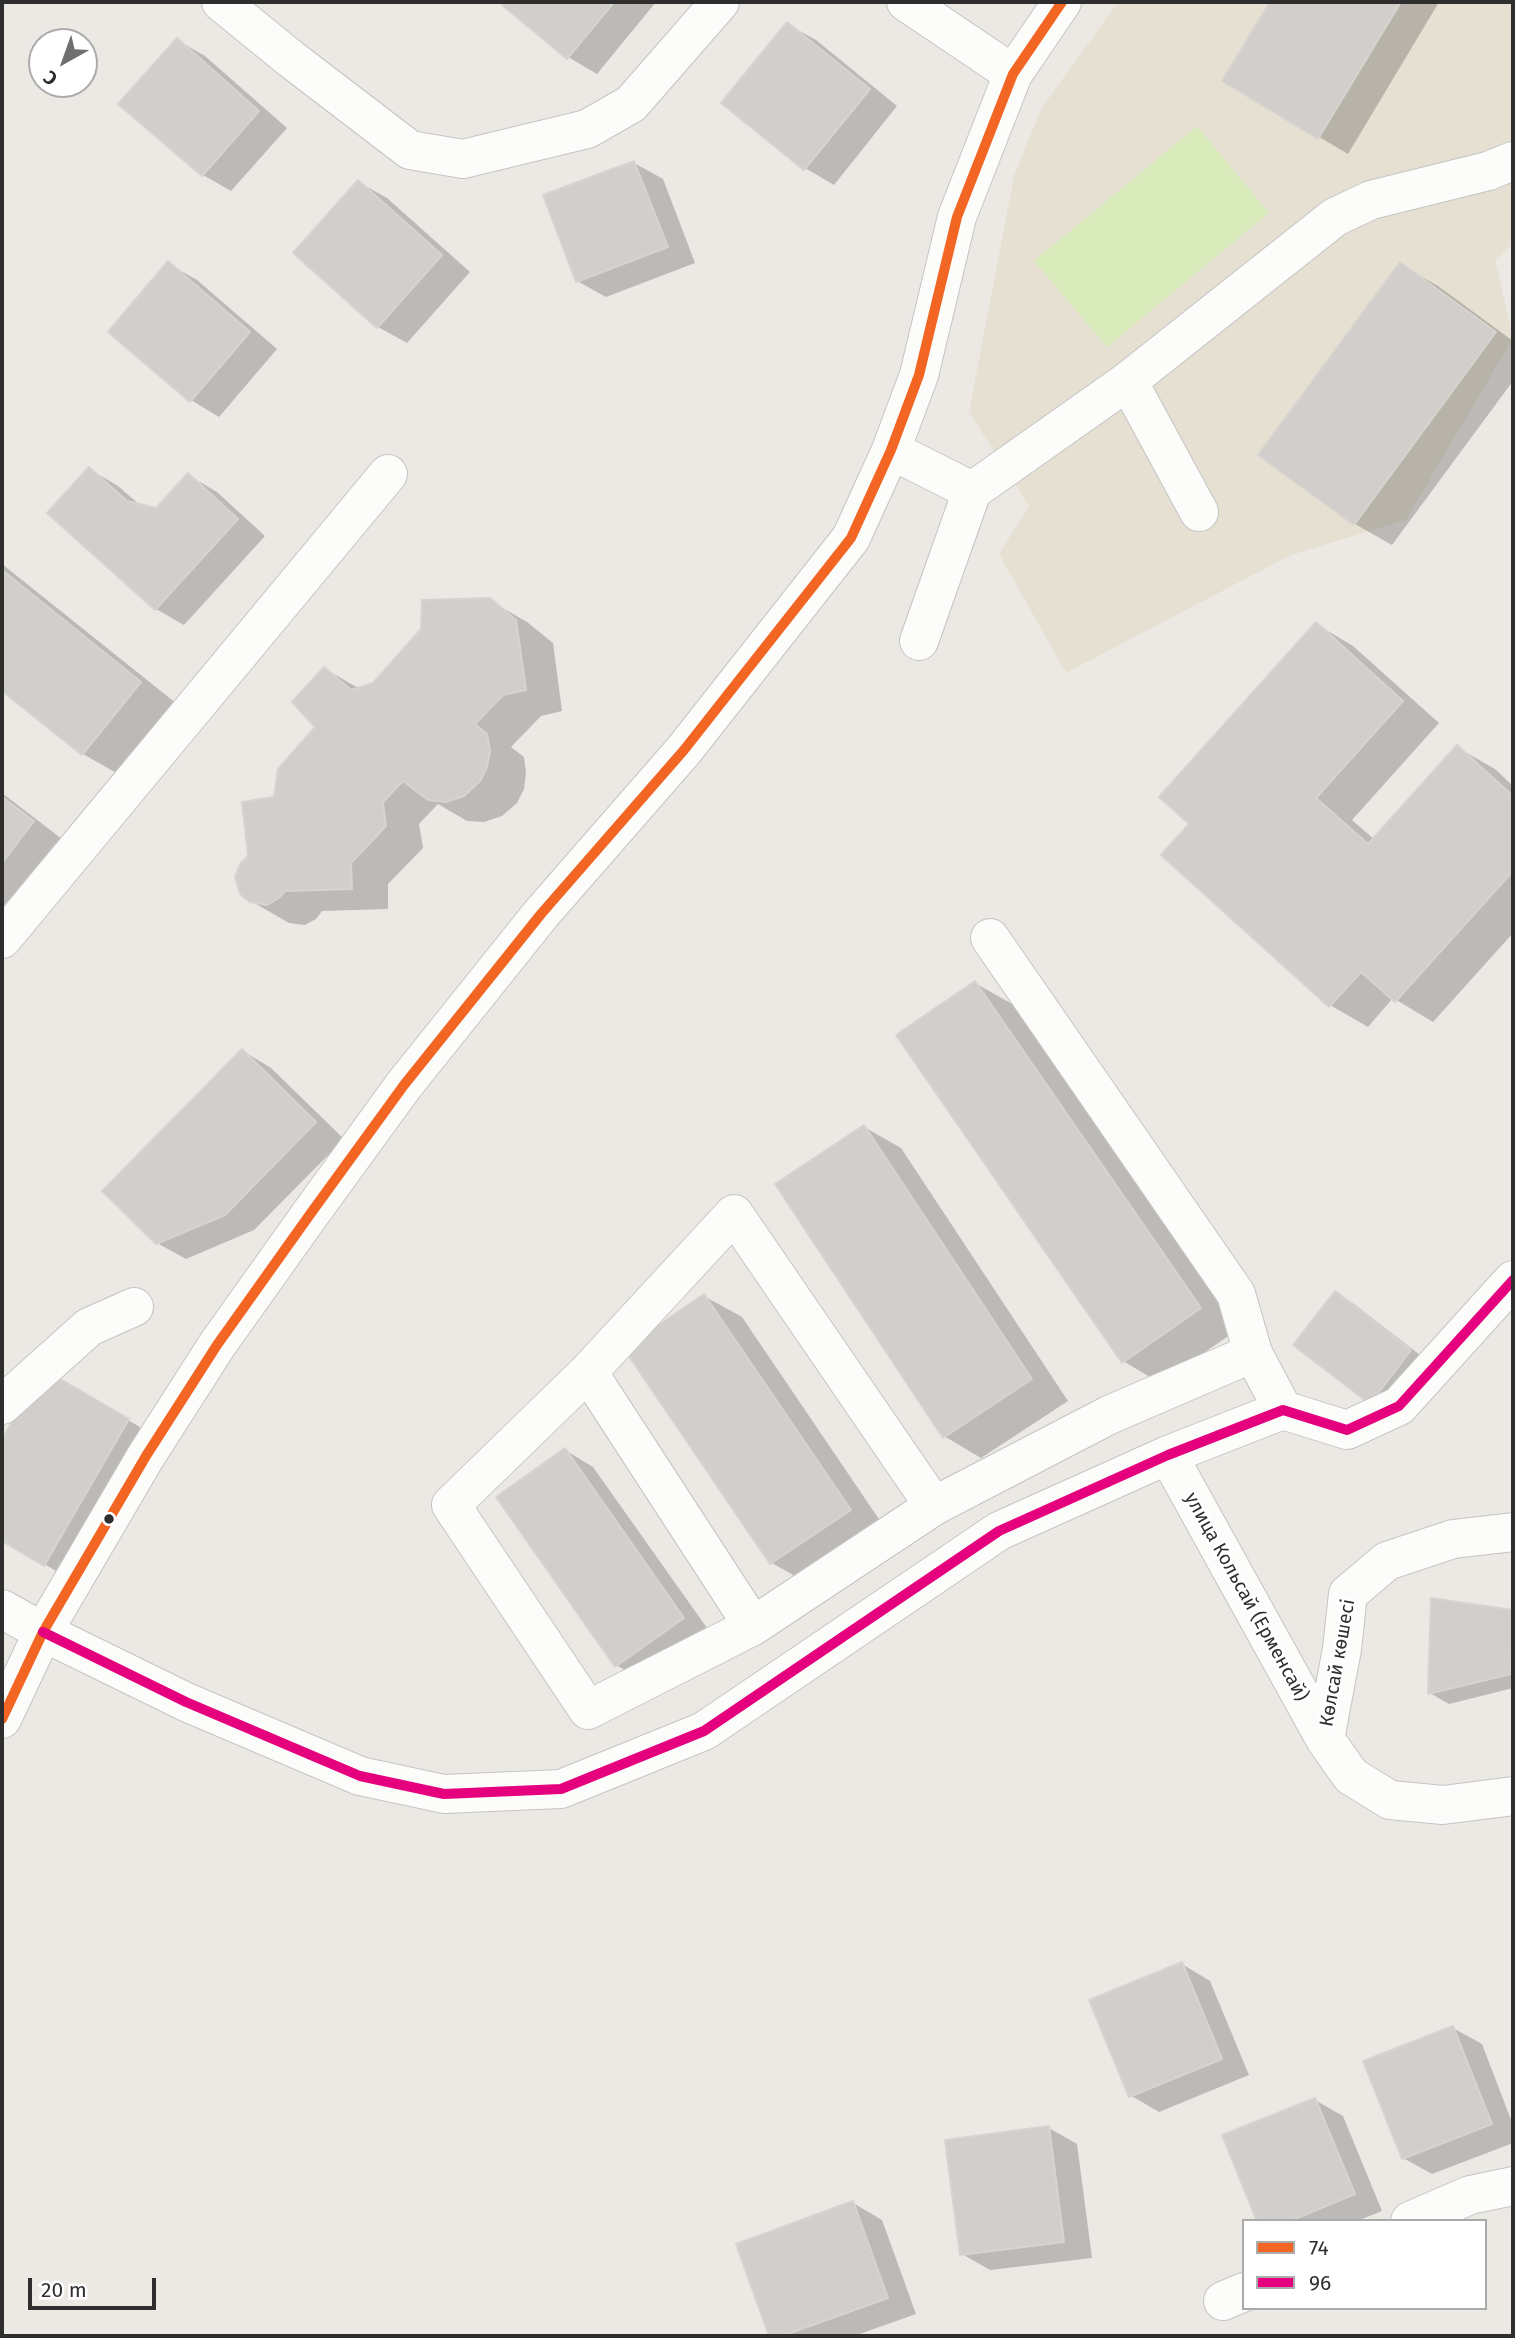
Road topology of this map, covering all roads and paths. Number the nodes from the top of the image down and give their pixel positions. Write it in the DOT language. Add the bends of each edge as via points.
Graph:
graph roads {
  1 [pos="221,2"];
  2 [pos="720,2"];
  3 [pos="906,2"];
  4 [pos="1062,2"];
  5 [pos="1013,74"];
  6 [pos="1513,161"];
  7 [pos="1128,380"];
  8 [pos="891,450"];
  9 [pos="388,474"];
  10 [pos="972,491"];
  11 [pos="1199,512"];
  12 [pos="919,641"];
  13 [pos="990,938"];
  14 [pos="2,939"];
  15 [pos="1513,1280"];
  16 [pos="134,1307"];
  17 [pos="1253,1353"];
  18 [pos="588,1372"];
  19 [pos="2,1405"];
  20 [pos="1283,1410"];
  21 [pos="1168,1455"];
  22 [pos="934,1506"];
  23 [pos="1513,1532"];
  24 [pos="2,1609"];
  25 [pos="753,1626"];
  26 [pos="43,1632"];
  27 [pos="2,1719"];
  28 [pos="1325,1738"];
  29 [pos="1513,1796"];
  30 [pos="1513,2186"];
  31 [pos="1415,2219"];
  1 -- 2 [label="street" via="410,150 463,159 587,130 631,104"];
  3 -- 5 [label="street"];
  4 -- 5 [label="street"];
  5 -- 8 [label="street" via="957,217 919,375"];
  6 -- 7 [label="street" via="1371,200 1335,217"];
  7 -- 10 [label="street"];
  7 -- 11 [label="street"];
  8 -- 10 [label="street"];
  8 -- 26 [label="street" via="851,538 684,750 541,914 404,1084 311,1213 146,1455"];
  9 -- 14 [label="street"];
  10 -- 12 [label="street"];
  13 -- 17 [label="street" via="1236,1294"];
  15 -- 20 [label="street" via="1399,1406 1347,1430"];
  16 -- 19 [label="street" via="89,1327"];
  17 -- 20 [label="street"];
  17 -- 22 [label="street" via="1109,1415"];
  18 -- 22 [label="street" via="734,1214"];
  18 -- 25 [label="street"];
  18 -- 25 [label="street" via="451,1505 589,1710"];
  20 -- 21 [label="street"];
  21 -- 26 [label="street" via="999,1531 704,1731 561,1789 444,1794 360,1776 186,1702"];
  21 -- 28 [label="street, улица Кольсай (Ерменсай)"];
  22 -- 25 [label="street"];
  23 -- 28 [label="street, Көлсай көшесі" via="1453,1539 1387,1561 1348,1594"];
  24 -- 26 [label="street"];
  26 -- 27 [label="street"];
  28 -- 29 [label="street, Көлсай көшесі" via="1351,1776 1390,1800 1443,1805"];
  30 -- 31 [label="street" via="1469,2195"];
}
